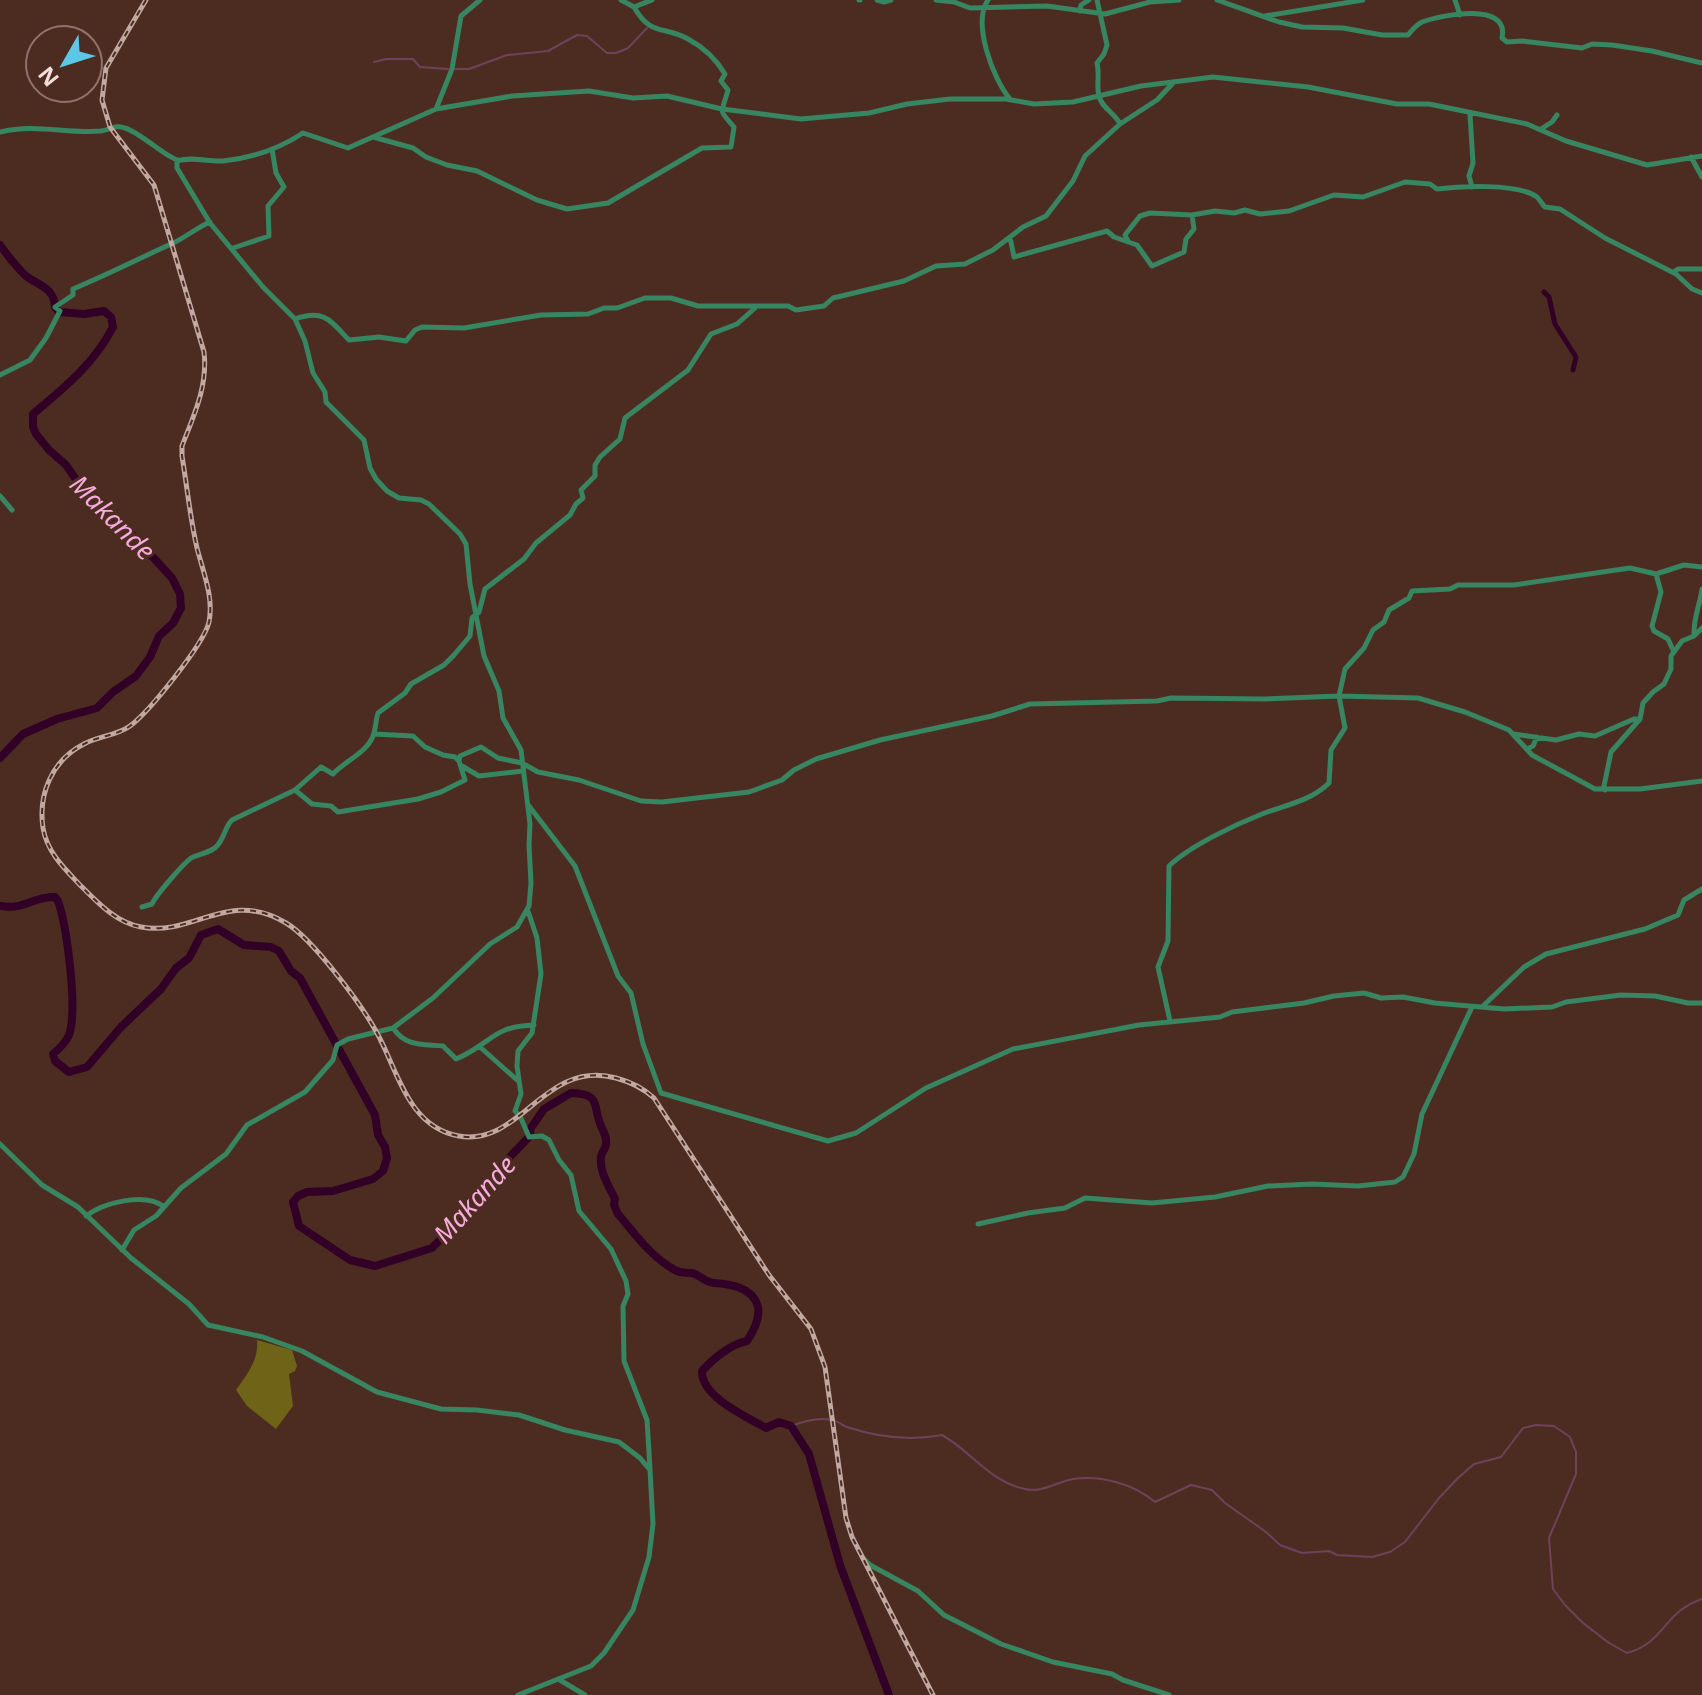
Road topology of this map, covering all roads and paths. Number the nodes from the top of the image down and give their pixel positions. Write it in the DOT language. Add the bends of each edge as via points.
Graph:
graph roads {
  1 [pos="480,0"];
  2 [pos="621,0"];
  3 [pos="652,0"];
  4 [pos="877,0"];
  5 [pos="891,0"];
  6 [pos="936,0"];
  7 [pos="1089,0"];
  8 [pos="1097,0"];
  9 [pos="1179,0"];
  10 [pos="1217,0"];
  11 [pos="1243,0"];
  12 [pos="1363,0"];
  13 [pos="1455,0"];
  14 [pos="986,3"];
  15 [pos="634,7"];
  16 [pos="1080,11"];
  17 [pos="1246,11"];
  18 [pos="1102,14"];
  19 [pos="1460,15"];
  20 [pos="1264,17"];
  21 [pos="1702,63"];
  22 [pos="1174,81"];
  23 [pos="1099,96"];
  24 [pos="1011,100"];
  25 [pos="436,109"];
  26 [pos="722,109"];
  27 [pos="1470,114"];
  28 [pos="1557,115"];
  29 [pos="1120,124"];
  30 [pos="1540,129"];
  31 [pos="0,132"];
  32 [pos="372,136"];
  33 [pos="272,149"];
  34 [pos="1702,156"];
  35 [pos="1690,157"];
  36 [pos="172,160"];
  37 [pos="180,160"];
  38 [pos="177,168"];
  39 [pos="1702,177"];
  40 [pos="1472,187"];
  41 [pos="1192,215"];
  42 [pos="210,222"];
  43 [pos="1010,237"];
  44 [pos="1128,241"];
  45 [pos="233,248"];
  46 [pos="1702,269"];
  47 [pos="1673,272"];
  48 [pos="1702,293"];
  49 [pos="756,307"];
  50 [pos="295,319"];
  51 [pos="0,375"];
  52 [pos="0,496"];
  53 [pos="12,510"];
  54 [pos="1702,567"];
  55 [pos="1656,574"];
  56 [pos="1702,589"];
  57 [pos="476,615"];
  58 [pos="1702,628"];
  59 [pos="1694,636"];
  60 [pos="1674,652"];
  61 [pos="1339,696"];
  62 [pos="1640,719"];
  63 [pos="374,734"];
  64 [pos="1513,734"];
  65 [pos="1537,737"];
  66 [pos="1527,749"];
  67 [pos="460,763"];
  68 [pos="522,763"];
  69 [pos="523,771"];
  70 [pos="1702,781"];
  71 [pos="295,790"];
  72 [pos="1605,790"];
  73 [pos="528,805"];
  74 [pos="1702,889"];
  75 [pos="142,907"];
  76 [pos="528,910"];
  77 [pos="1702,1003"];
  78 [pos="1482,1006"];
  79 [pos="1472,1007"];
  80 [pos="1170,1021"];
  81 [pos="534,1025"];
  82 [pos="393,1028"];
  83 [pos="479,1047"];
  84 [pos="518,1080"];
  85 [pos="0,1144"];
  86 [pos="163,1206"];
  87 [pos="86,1216"];
  88 [pos="978,1224"];
  89 [pos="122,1250"];
  90 [pos="650,1470"];
  91 [pos="863,1558"];
  92 [pos="557,1679"];
  93 [pos="518,1695"];
  94 [pos="585,1695"];
  95 [pos="1169,1695"];
  1 -- 25 [label="street" via="461,16 452,69"];
  2 -- 15 [label="street"];
  3 -- 15 [label="street"];
  4 -- 5 [label="street"];
  6 -- 14 [label="street" via="970,8"];
  7 -- 16 [label="street"];
  8 -- 18 [label="street"];
  9 -- 18 [label="street"];
  10 -- 17 [label="street"];
  11 -- 17 [label="street"];
  12 -- 20 [label="street"];
  13 -- 19 [label="street"];
  14 -- 16 [label="street"];
  14 -- 24 [label="street" via="981,25 1000,87"];
  15 -- 26 [label="street" via="650,27 686,38 717,62 728,90"];
  16 -- 18 [label="street"];
  17 -- 20 [label="street"];
  18 -- 23 [label="street" via="1107,45 1097,63"];
  19 -- 20 [label="street" via="1424,21 1408,35 1302,27"];
  19 -- 21 [label="street" via="1487,14 1500,22 1507,42 1612,45"];
  22 -- 23 [label="street"];
  22 -- 27 [label="street" via="1230,78"];
  22 -- 29 [label="street" via="1157,100"];
  23 -- 24 [label="street" via="1058,104"];
  23 -- 29 [label="street"];
  24 -- 26 [label="street" via="950,99 801,119"];
  25 -- 26 [label="street" via="503,97 589,91 633,98 667,96"];
  25 -- 32 [label="street"];
  26 -- 32 [label="street" via="734,127 731,147 702,148 594,207 554,206 477,171"];
  27 -- 30 [label="street"];
  27 -- 40 [label="street"];
  28 -- 30 [label="street"];
  29 -- 43 [label="street" via="1085,156 1046,216"];
  30 -- 35 [label="street" via="1647,165"];
  31 -- 36 [label="street" via="21,126 73,131 122,127"];
  32 -- 33 [label="street" via="345,148 303,133"];
  33 -- 37 [label="street" via="221,161"];
  33 -- 45 [label="street" via="284,187 268,206 269,236"];
  34 -- 35 [label="street"];
  35 -- 39 [label="street"];
  36 -- 37 [label="street"];
  36 -- 38 [label="street"];
  37 -- 38 [label="street"];
  38 -- 42 [label="street"];
  40 -- 41 [label="street" via="1437,189 1405,182 1363,197 1334,195 1289,211"];
  40 -- 47 [label="street" via="1494,186 1536,196 1545,207 1560,209"];
  41 -- 44 [label="street" via="1140,216 1127,230"];
  41 -- 44 [label="street" via="1194,229 1184,252 1152,266"];
  42 -- 45 [label="street"];
  42 -- 51 [label="street" via="73,289 73,295 55,307 60,311 30,360"];
  43 -- 44 [label="street" via="1014,257 1107,231"];
  43 -- 49 [label="street" via="965,264 936,266 904,281 833,298 824,306"];
  45 -- 50 [label="street"];
  46 -- 47 [label="street"];
  47 -- 48 [label="street"];
  49 -- 50 [label="street" via="696,306 646,297 588,314 541,315 464,328 422,327 407,341 349,340 327,317 309,314"];
  49 -- 57 [label="street" via="737,324 711,334 688,370 625,418 620,439 600,457 570,515 485,589"];
  50 -- 57 [label="street" via="326,402 364,440 379,483 399,498 429,504 463,538"];
  52 -- 53 [label="street"];
  54 -- 55 [label="street" via="1684,565"];
  55 -- 60 [label="street" via="1661,592 1652,626"];
  55 -- 61 [label="street" via="1636,567 1514,585 1412,591 1389,610 1345,669"];
  56 -- 59 [label="street"];
  57 -- 63 [label="street" via="470,636 454,655 378,713"];
  57 -- 68 [label="street" via="503,718 521,750"];
  58 -- 59 [label="street"];
  59 -- 60 [label="street"];
  60 -- 62 [label="street" via="1668,677 1643,703"];
  61 -- 64 [label="street" via="1418,698"];
  61 -- 68 [label="street" via="1030,704 816,759 749,792 688,800 641,801"];
  61 -- 80 [label="street" via="1344,732 1333,744 1329,783 1323,790 1249,820 1169,866 1168,941 1158,967"];
  62 -- 65 [label="street" via="1595,736"];
  62 -- 72 [label="street" via="1611,752"];
  63 -- 67 [label="street" via="413,736"];
  63 -- 71 [label="street" via="361,753 334,774 320,767"];
  64 -- 65 [label="street"];
  64 -- 66 [label="street"];
  65 -- 66 [label="street"];
  66 -- 72 [label="street"];
  67 -- 68 [label="street" via="461,754 481,747 498,758"];
  67 -- 69 [label="street" via="479,776"];
  67 -- 71 [label="street" via="465,780 441,792 356,811 339,813 313,804"];
  68 -- 69 [label="street"];
  69 -- 73 [label="street"];
  70 -- 72 [label="street"];
  71 -- 75 [label="street" via="232,820 217,846 191,857 152,904"];
  73 -- 76 [label="street"];
  73 -- 80 [label="street" via="575,866 618,976 630,990 643,1044 664,1095 813,1139 839,1140 926,1088 1013,1049"];
  74 -- 78 [label="street" via="1684,900 1678,915 1645,929 1546,954"];
  76 -- 81 [label="street" via="540,958"];
  76 -- 82 [label="street" via="517,927"];
  77 -- 78 [label="street" via="1621,995 1552,1007"];
  78 -- 79 [label="street"];
  79 -- 80 [label="street" via="1364,993"];
  79 -- 88 [label="street" via="1422,1114 1414,1154 1395,1182 1268,1186 1152,1203 1085,1198 1065,1208"];
  81 -- 83 [label="street" via="503,1029"];
  81 -- 84 [label="street" via="519,1050"];
  82 -- 83 [label="street" via="408,1042 443,1046 455,1059"];
  82 -- 86 [label="street" via="337,1045 333,1060 305,1092 249,1123 230,1151"];
  83 -- 84 [label="street"];
  84 -- 90 [label="street" via="516,1114 529,1137 549,1140 571,1175 580,1214 611,1249 624,1275 624,1361 647,1420"];
  85 -- 87 [label="street" via="42,1185"];
  86 -- 87 [label="street" via="153,1200 122,1201"];
  86 -- 89 [label="street" via="132,1232"];
  87 -- 89 [label="street"];
  89 -- 90 [label="street" via="208,1325 302,1351 387,1395 441,1409 519,1415 619,1442"];
  90 -- 92 [label="street" via="652,1538 633,1610 601,1658"];
  91 -- 95 [label="street" via="907,1584 944,1615 1001,1644"];
  92 -- 93 [label="street"];
  92 -- 94 [label="street"];
}
